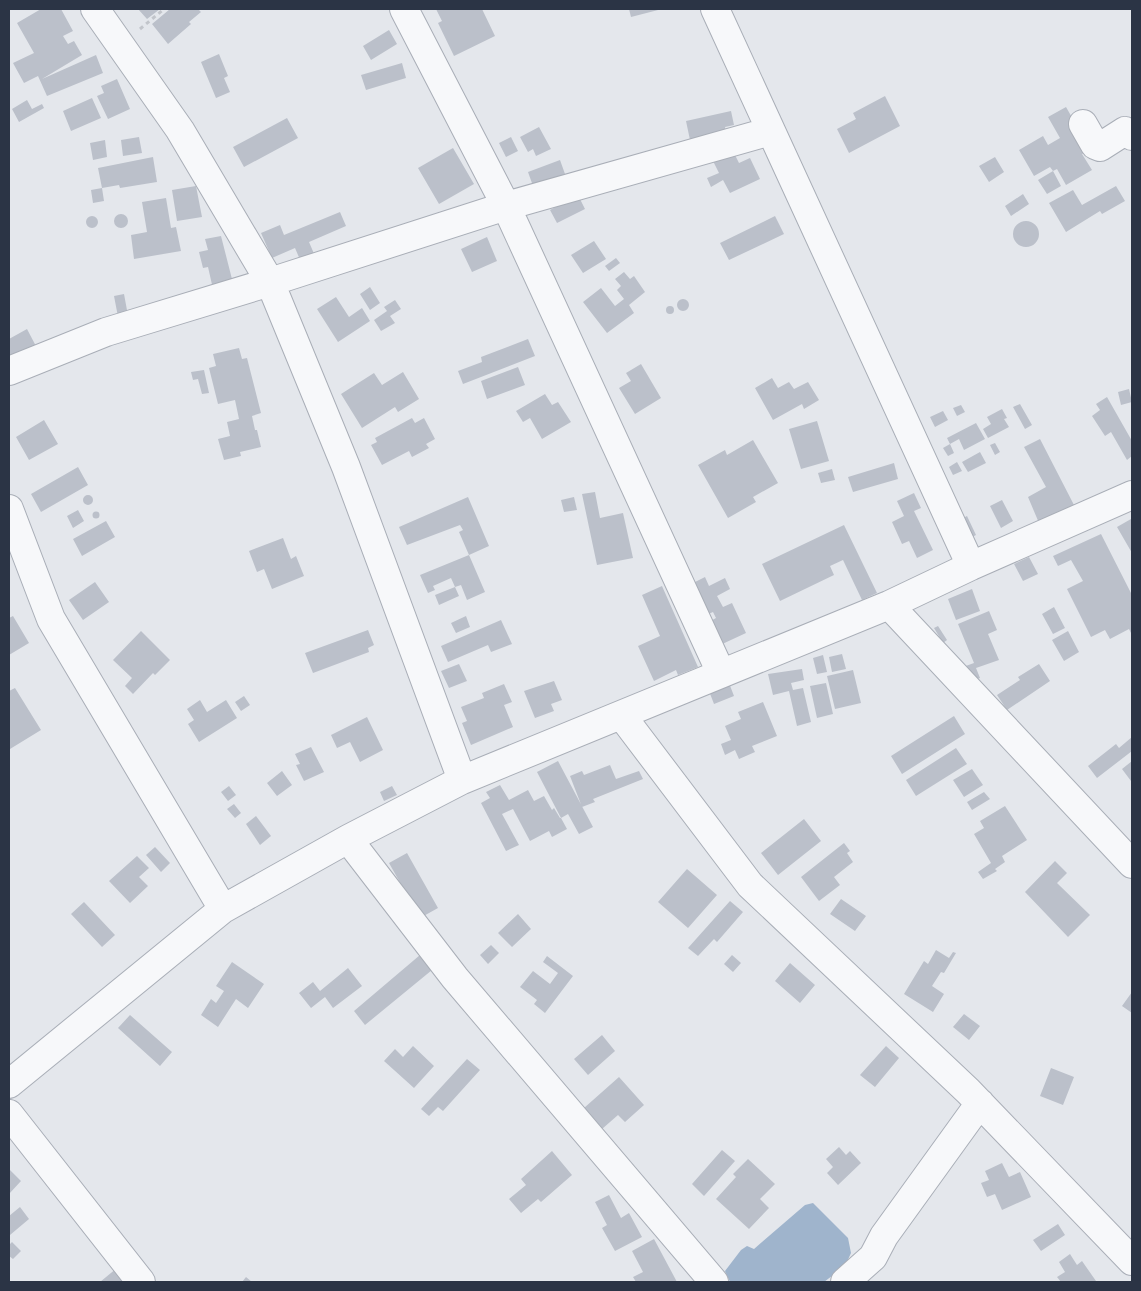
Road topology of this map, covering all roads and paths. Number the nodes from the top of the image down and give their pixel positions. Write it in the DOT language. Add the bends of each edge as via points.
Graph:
graph roads {
  1 [pos="95,9"];
  2 [pos="164,9"];
  3 [pos="404,9"];
  4 [pos="714,9"];
  5 [pos="120,46"];
  6 [pos="1083,124"];
  7 [pos="771,131"];
  8 [pos="1132,136"];
  9 [pos="506,206"];
  10 [pos="270,282"];
  11 [pos="9,371"];
  12 [pos="1132,495"];
  13 [pos="9,509"];
  14 [pos="971,566"];
  15 [pos="888,605"];
  16 [pos="721,673"];
  17 [pos="622,716"];
  18 [pos="462,780"];
  19 [pos="348,839"];
  20 [pos="1132,864"];
  21 [pos="223,909"];
  22 [pos="9,1084"];
  23 [pos="980,1104"];
  24 [pos="9,1114"];
  25 [pos="1132,1261"];
  26 [pos="141,1282"];
  27 [pos="714,1282"];
  28 [pos="845,1282"];
  1 -- 5 [label="street"];
  2 -- 5 [label="path"];
  3 -- 9 [label="street"];
  4 -- 7 [label="street"];
  5 -- 10 [label="street" via="180,130"];
  6 -- 8 [label="street" via="1094,145 1100,147 1125,131"];
  7 -- 9 [label="street"];
  7 -- 14 [label="street"];
  9 -- 10 [label="street"];
  9 -- 16 [label="street"];
  10 -- 11 [label="street" via="106,332"];
  10 -- 18 [label="street" via="346,467"];
  12 -- 14 [label="street"];
  13 -- 21 [label="street" via="52,619"];
  14 -- 15 [label="street"];
  15 -- 16 [label="street"];
  15 -- 20 [label="street"];
  16 -- 17 [label="street"];
  17 -- 18 [label="street"];
  17 -- 23 [label="street" via="750,885"];
  18 -- 19 [label="street"];
  19 -- 21 [label="street"];
  19 -- 27 [label="street" via="455,978"];
  21 -- 22 [label="street"];
  23 -- 25 [label="street"];
  23 -- 28 [label="street" via="884,1236 873,1257"];
  24 -- 26 [label="street"];
}
